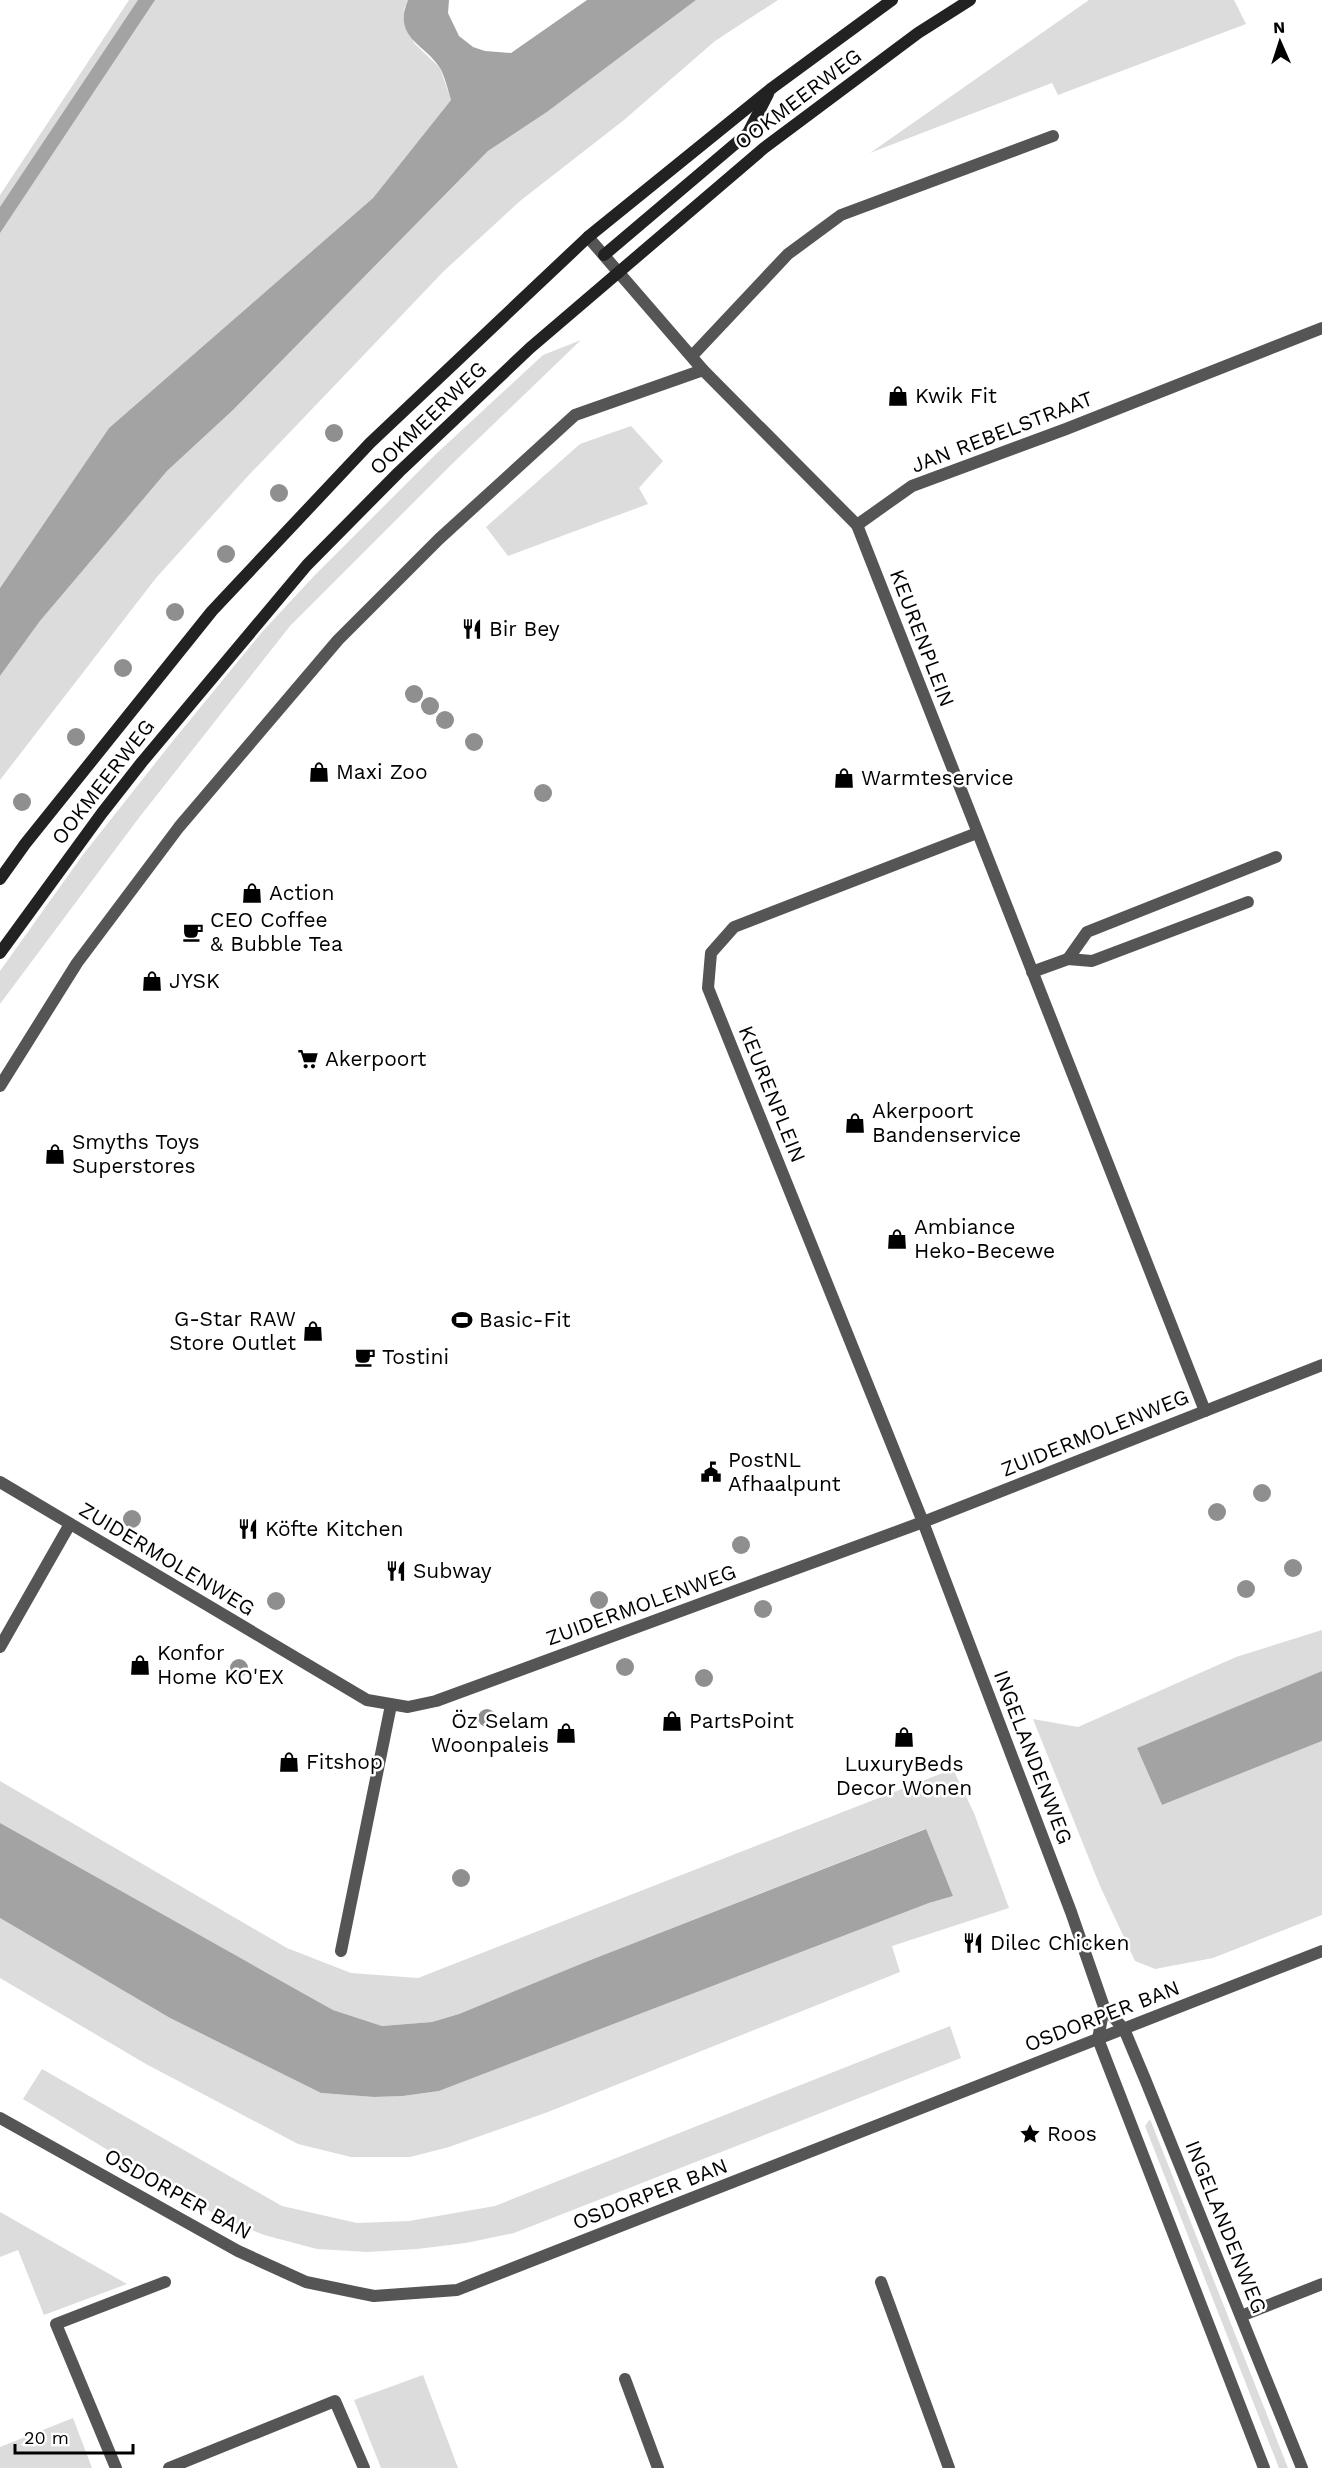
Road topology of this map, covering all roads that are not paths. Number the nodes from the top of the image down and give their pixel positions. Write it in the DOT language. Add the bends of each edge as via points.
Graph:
graph roads {
  1 [pos="892,0"];
  2 [pos="970,0"];
  3 [pos="772,88"];
  4 [pos="1053,136"];
  5 [pos="588,237"];
  6 [pos="604,255"];
  7 [pos="619,271"];
  8 [pos="1322,328"];
  9 [pos="692,356"];
  10 [pos="703,370"];
  11 [pos="857,525"];
  12 [pos="977,833"];
  13 [pos="1276,857"];
  14 [pos="0,879"];
  15 [pos="1248,902"];
  16 [pos="0,953"];
  17 [pos="1068,958"];
  18 [pos="1032,972"];
  19 [pos="0,1086"];
  20 [pos="1322,1365"];
  21 [pos="1205,1411"];
  22 [pos="0,1482"];
  23 [pos="923,1522"];
  24 [pos="70,1524"];
  25 [pos="0,1647"];
  26 [pos="391,1706"];
  27 [pos="341,1951"];
  28 [pos="1322,1951"];
  29 [pos="1104,2007"];
  30 [pos="1124,2029"];
  31 [pos="1098,2039"];
  32 [pos="0,2118"];
  33 [pos="165,2282"];
  34 [pos="881,2282"];
  35 [pos="1322,2284"];
  36 [pos="1241,2316"];
  37 [pos="625,2379"];
  38 [pos="116,2468"];
  39 [pos="169,2468"];
  40 [pos="364,2468"];
  41 [pos="658,2468"];
  42 [pos="950,2468"];
  43 [pos="1264,2468"];
  44 [pos="1302,2468"];
  1 -- 3 [label="main road, OOKMEERWEG"];
  2 -- 7 [label="main road, OOKMEERWEG" via="918,33 764,148"];
  3 -- 5 [label="main road, OOKMEERWEG"];
  3 -- 6 [label="main road" via="748,133"];
  4 -- 9 [label="street" via="841,215 788,255"];
  5 -- 6 [label="street"];
  5 -- 14 [label="main road, OOKMEERWEG" via="370,442 212,611"];
  6 -- 7 [label="street"];
  7 -- 9 [label="street"];
  7 -- 16 [label="main road, OOKMEERWEG" via="522,356 307,565 108,804"];
  8 -- 11 [label="street, JAN REBELSTRAAT" via="912,486"];
  9 -- 10 [label="street"];
  10 -- 11 [label="street"];
  10 -- 19 [label="street" via="575,415 438,539 338,640 173,836 77,963"];
  11 -- 12 [label="street, KEURENPLEIN"];
  12 -- 18 [label="street, KEURENPLEIN"];
  12 -- 23 [label="street, KEURENPLEIN" via="734,927 711,953 708,988"];
  13 -- 17 [label="street" via="1087,932"];
  15 -- 17 [label="street" via="1092,961"];
  17 -- 18 [label="street"];
  18 -- 21 [label="street, KEURENPLEIN"];
  20 -- 21 [label="street, ZUIDERMOLENWEG"];
  21 -- 23 [label="street, ZUIDERMOLENWEG"];
  22 -- 24 [label="street, ZUIDERMOLENWEG"];
  23 -- 26 [label="street, ZUIDERMOLENWEG" via="436,1701"];
  23 -- 29 [label="street, INGELANDENWEG"];
  24 -- 25 [label="street"];
  24 -- 26 [label="street, ZUIDERMOLENWEG" via="367,1700"];
  26 -- 27 [label="street"];
  28 -- 30 [label="street, OSDORPER BAN"];
  29 -- 30 [label="street, INGELANDENWEG"];
  29 -- 31 [label="street"];
  30 -- 31 [label="street, OSDORPER BAN"];
  30 -- 36 [label="street, INGELANDENWEG"];
  31 -- 32 [label="street, OSDORPER BAN" via="457,2290 374,2296 306,2282 238,2251"];
  31 -- 43 [label="street"];
  33 -- 38 [label="street" via="56,2324"];
  34 -- 42 [label="street"];
  35 -- 36 [label="street"];
  36 -- 44 [label="street, INGELANDENWEG"];
  37 -- 41 [label="street"];
  39 -- 40 [label="street" via="335,2401"];
}
